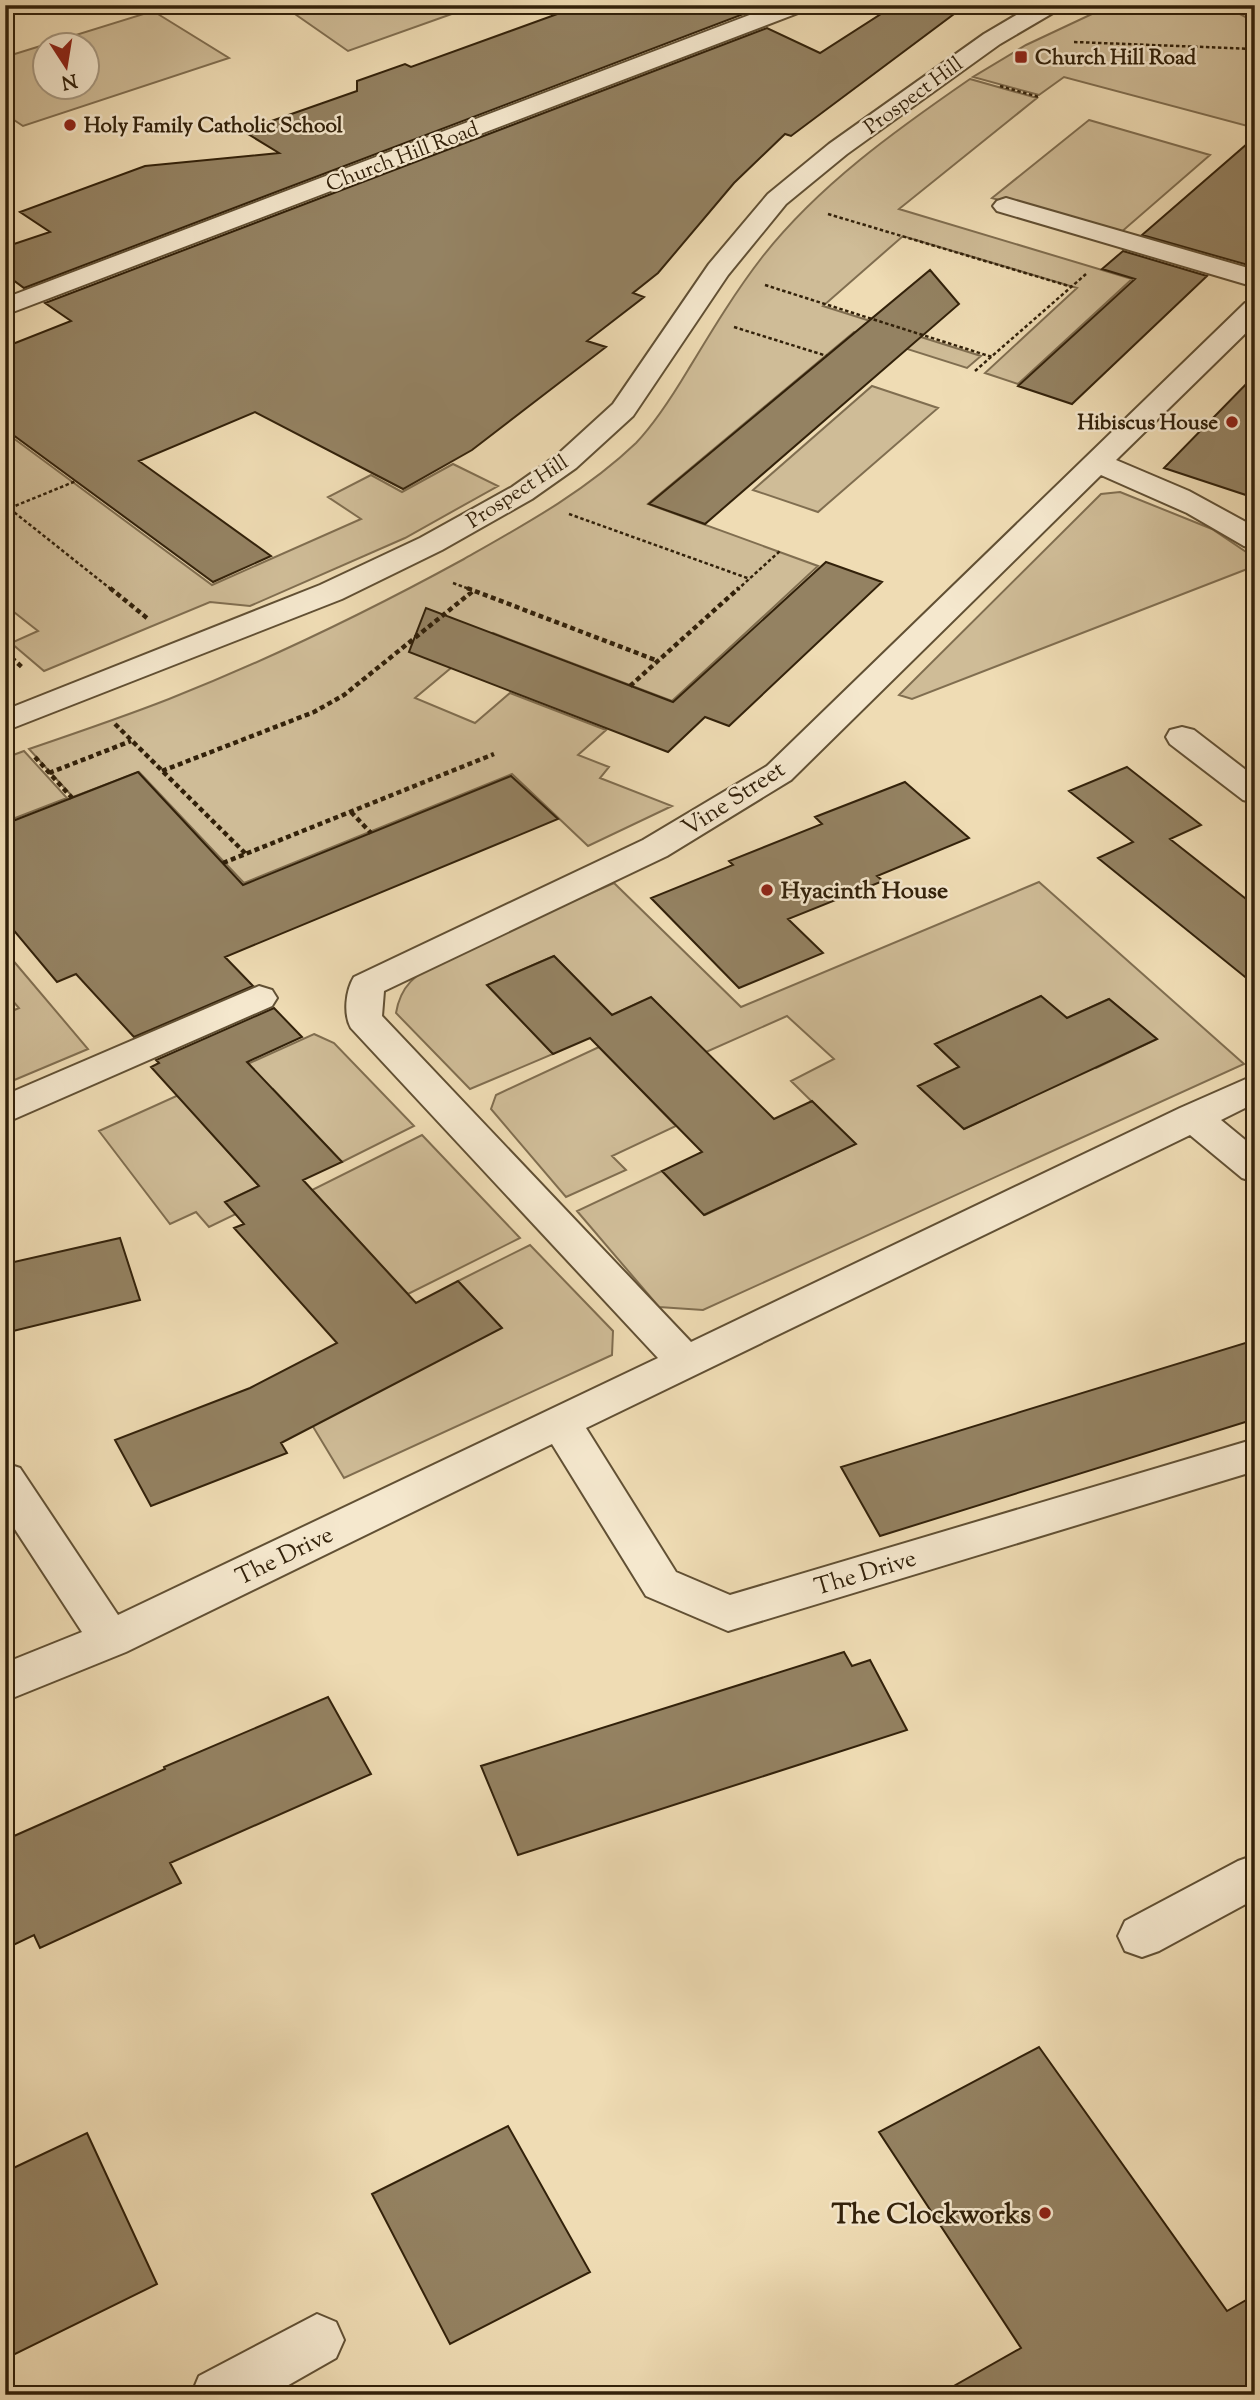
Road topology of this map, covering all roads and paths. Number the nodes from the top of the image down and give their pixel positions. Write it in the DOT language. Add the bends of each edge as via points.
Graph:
graph roads {
  1 [pos="798,5"];
  2 [pos="1050,5"];
  3 [pos="992,39"];
  4 [pos="1255,49"];
  5 [pos="777,200"];
  6 [pos="1006,206"];
  7 [pos="718,270"];
  8 [pos="1087,274"];
  9 [pos="1255,279"];
  10 [pos="1072,287"];
  11 [pos="5,307"];
  12 [pos="1255,309"];
  13 [pos="689,312"];
  14 [pos="827,356"];
  15 [pos="992,357"];
  16 [pos="975,371"];
  17 [pos="1097,463"];
  18 [pos="76,481"];
  19 [pos="522,492"];
  20 [pos="7,507"];
  21 [pos="1255,540"];
  22 [pos="780,551"];
  23 [pos="400,558"];
  24 [pos="750,579"];
  25 [pos="473,591"];
  26 [pos="188,650"];
  27 [pos="658,661"];
  28 [pos="630,686"];
  29 [pos="82,691"];
  30 [pos="5,721"];
  31 [pos="1182,737"];
  32 [pos="131,741"];
  33 [pos="32,754"];
  34 [pos="494,754"];
  35 [pos="162,771"];
  36 [pos="50,773"];
  37 [pos="1255,793"];
  38 [pos="72,798"];
  39 [pos="351,812"];
  40 [pos="371,833"];
  41 [pos="246,854"];
  42 [pos="223,863"];
  43 [pos="259,998"];
  44 [pos="1255,1088"];
  45 [pos="5,1110"];
  46 [pos="1193,1116"];
  47 [pos="1255,1168"];
  48 [pos="685,1361"];
  49 [pos="560,1422"];
  50 [pos="1255,1455"];
  51 [pos="5,1479"];
  52 [pos="110,1639"];
  53 [pos="5,1684"];
  54 [pos="1255,1875"];
  55 [pos="1142,1936"];
  56 [pos="317,2340"];
  57 [pos="218,2395"];
  1 -- 11 [label="street, Church Hill Road"];
  2 -- 3 [label="street, Prospect Hill"];
  3 -- 4 [label="path"];
  3 -- 5 [label="street, Prospect Hill" via="838,149"];
  5 -- 7 [label="street, Prospect Hill"];
  5 -- 10 [label="path"];
  6 -- 9 [label="street"];
  7 -- 13 [label="street, Prospect Hill"];
  7 -- 15 [label="path"];
  8 -- 10 [label="path"];
  10 -- 15 [label="path"];
  12 -- 17 [label="street, Vine Street"];
  13 -- 14 [label="path"];
  13 -- 19 [label="street, Prospect Hill" via="622,410 566,462"];
  15 -- 16 [label="path"];
  17 -- 21 [label="street" via="1173,492"];
  17 -- 48 [label="street, Vine Street" via="779,773 655,848 367,985 364,1019"];
  18 -- 20 [label="path"];
  19 -- 23 [label="street, Prospect Hill"];
  19 -- 24 [label="path" via="567,513"];
  20 -- 26 [label="path"];
  22 -- 24 [label="path"];
  23 -- 25 [label="path"];
  23 -- 26 [label="street, Prospect Hill" via="331,592"];
  24 -- 27 [label="path"];
  25 -- 27 [label="path"];
  25 -- 35 [label="path" via="344,695 314,712"];
  26 -- 29 [label="street, Prospect Hill"];
  27 -- 28 [label="path"];
  29 -- 30 [label="street, Prospect Hill"];
  29 -- 32 [label="path"];
  31 -- 37 [label="street"];
  32 -- 35 [label="path"];
  32 -- 36 [label="path"];
  33 -- 36 [label="path"];
  34 -- 39 [label="path"];
  35 -- 41 [label="path"];
  36 -- 38 [label="path"];
  39 -- 40 [label="path"];
  39 -- 41 [label="path"];
  41 -- 42 [label="path"];
  43 -- 45 [label="street"];
  44 -- 46 [label="street, The Drive"];
  46 -- 47 [label="street"];
  46 -- 48 [label="street, The Drive"];
  48 -- 49 [label="street, The Drive"];
  49 -- 50 [label="street, The Drive" via="661,1584 728,1614"];
  49 -- 52 [label="street, The Drive"];
  51 -- 52 [label="street"];
  52 -- 53 [label="street, The Drive"];
  54 -- 55 [label="street"];
  56 -- 57 [label="street"];
}
